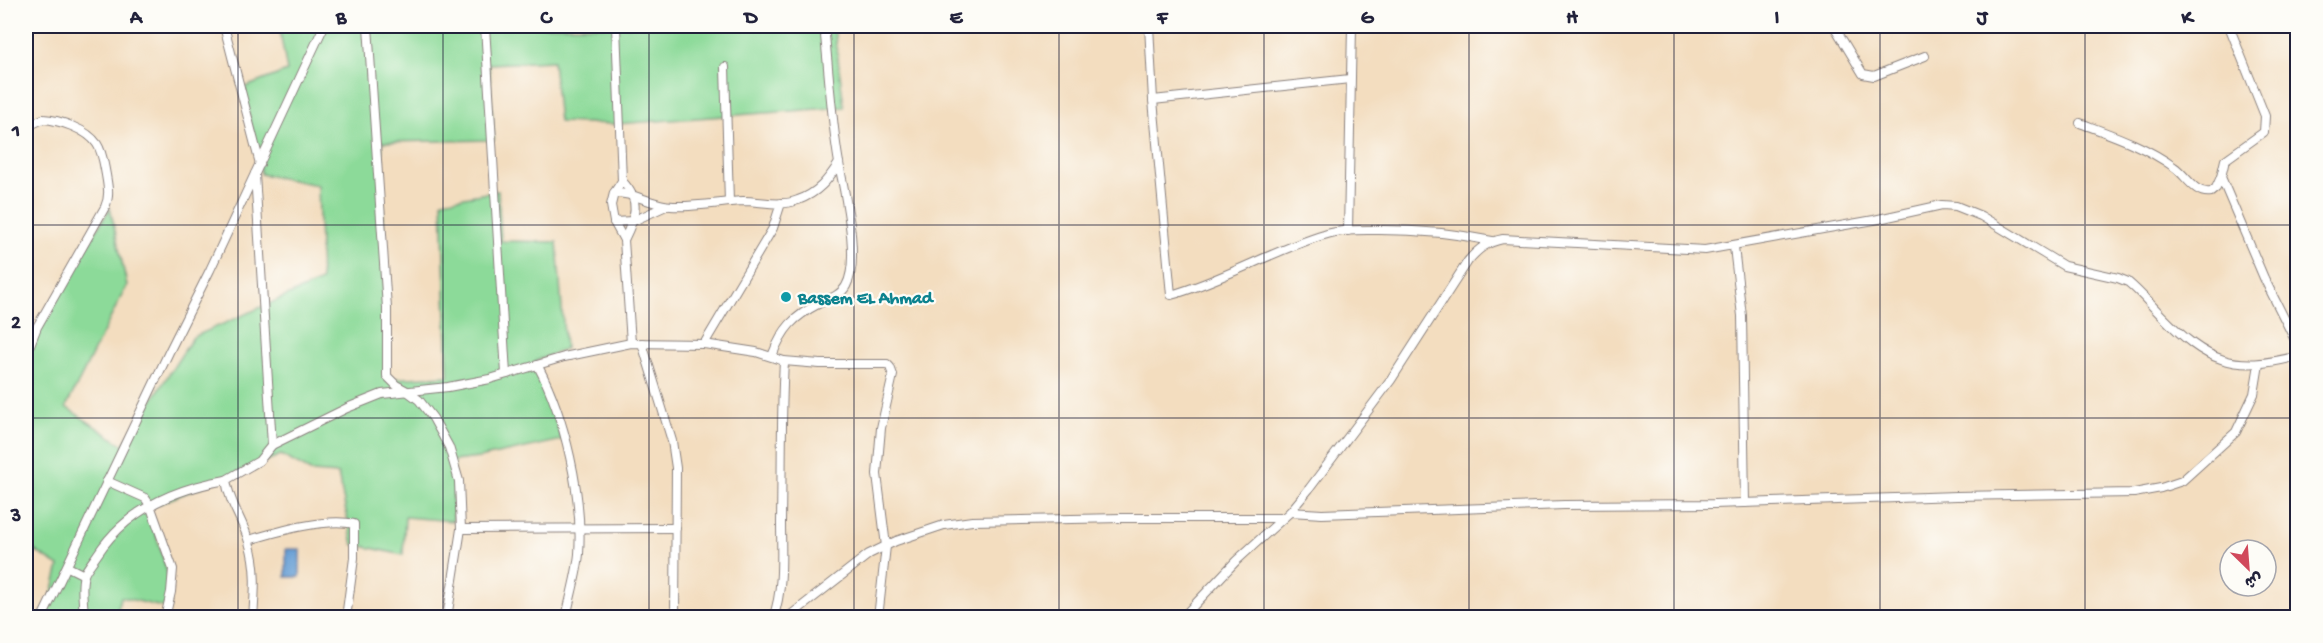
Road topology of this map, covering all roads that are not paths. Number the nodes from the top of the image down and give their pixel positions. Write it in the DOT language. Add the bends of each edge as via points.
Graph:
graph roads {
  1 [pos="224,26"];
  2 [pos="324,26"];
  3 [pos="368,26"];
  4 [pos="485,26"];
  5 [pos="616,26"];
  6 [pos="824,26"];
  7 [pos="1149,26"];
  8 [pos="1352,26"];
  9 [pos="1834,26"];
  10 [pos="2229,26"];
  11 [pos="1925,57"];
  12 [pos="725,67"];
  13 [pos="1350,79"];
  14 [pos="1153,100"];
  15 [pos="2080,123"];
  16 [pos="26,135"];
  17 [pos="839,163"];
  18 [pos="260,164"];
  19 [pos="255,173"];
  20 [pos="2222,177"];
  21 [pos="622,181"];
  22 [pos="614,193"];
  23 [pos="634,197"];
  24 [pos="729,202"];
  25 [pos="781,203"];
  26 [pos="666,206"];
  27 [pos="633,220"];
  28 [pos="614,222"];
  29 [pos="1348,231"];
  30 [pos="624,240"];
  31 [pos="1492,241"];
  32 [pos="1734,247"];
  33 [pos="631,343"];
  34 [pos="642,344"];
  35 [pos="704,344"];
  36 [pos="2298,346"];
  37 [pos="26,355"];
  38 [pos="772,356"];
  39 [pos="2298,356"];
  40 [pos="784,360"];
  41 [pos="2259,364"];
  42 [pos="26,365"];
  43 [pos="538,366"];
  44 [pos="26,374"];
  45 [pos="506,374"];
  46 [pos="407,391"];
  47 [pos="272,445"];
  48 [pos="107,480"];
  49 [pos="226,480"];
  50 [pos="1745,503"];
  51 [pos="150,505"];
  52 [pos="1290,512"];
  53 [pos="1283,518"];
  54 [pos="676,528"];
  55 [pos="461,529"];
  56 [pos="579,530"];
  57 [pos="249,540"];
  58 [pos="886,546"];
  59 [pos="68,567"];
  60 [pos="84,575"];
  61 [pos="42,618"];
  62 [pos="84,618"];
  63 [pos="165,618"];
  64 [pos="253,618"];
  65 [pos="346,618"];
  66 [pos="447,618"];
  67 [pos="566,618"];
  68 [pos="675,618"];
  69 [pos="773,618"];
  70 [pos="788,618"];
  71 [pos="878,618"];
  72 [pos="1182,618"];
  1 -- 18 [label="street"];
  2 -- 18 [label="street"];
  3 -- 46 [label="street" via="387,308 387,376"];
  4 -- 45 [label="street"];
  5 -- 21 [label="street"];
  6 -- 17 [label="street"];
  7 -- 14 [label="street"];
  8 -- 13 [label="street"];
  9 -- 11 [label="street" via="1863,74 1874,76"];
  10 -- 20 [label="street" via="2265,116 2265,126 2264,132 2225,160"];
  12 -- 24 [label="street"];
  13 -- 14 [label="street"];
  13 -- 29 [label="street"];
  14 -- 29 [label="street" via="1171,295 1324,234"];
  15 -- 20 [label="street" via="2135,144 2173,166 2200,192 2211,192"];
  16 -- 37 [label="street" via="30,125 42,119 90,136 101,152 109,191 105,207 37,327"];
  17 -- 25 [label="street" via="811,194"];
  17 -- 38 [label="street" via="849,228 848,281 840,293 789,324"];
  18 -- 19 [label="street"];
  19 -- 47 [label="street"];
  19 -- 48 [label="street"];
  20 -- 36 [label="street" via="2264,278"];
  21 -- 22 [label="street"];
  21 -- 23 [label="street"];
  22 -- 23 [label="street"];
  22 -- 28 [label="street"];
  23 -- 26 [label="street"];
  23 -- 27 [label="street"];
  24 -- 25 [label="street"];
  24 -- 26 [label="street"];
  25 -- 35 [label="street" via="773,228"];
  26 -- 27 [label="street"];
  27 -- 28 [label="street"];
  27 -- 30 [label="street"];
  28 -- 30 [label="street"];
  29 -- 31 [label="street" via="1452,233"];
  30 -- 33 [label="street"];
  31 -- 32 [label="street" via="1705,250"];
  31 -- 52 [label="street" via="1468,261 1391,380"];
  32 -- 41 [label="street" via="1942,205 1956,206 1981,216 2064,266 2128,282 2203,352 2230,362"];
  32 -- 50 [label="street" via="1742,316"];
  33 -- 34 [label="street"];
  33 -- 43 [label="street"];
  34 -- 35 [label="street"];
  34 -- 54 [label="street" via="672,441"];
  35 -- 38 [label="street"];
  38 -- 40 [label="street"];
  39 -- 41 [label="street"];
  40 -- 58 [label="street" via="876,363 890,367 893,375 881,428 877,474"];
  40 -- 69 [label="street" via="781,562 778,606"];
  41 -- 50 [label="street" via="2254,394 2235,432 2182,481 2161,488 2134,493"];
  42 -- 44 [label="street"];
  43 -- 45 [label="street"];
  43 -- 56 [label="street" via="561,422 578,504"];
  45 -- 46 [label="street"];
  46 -- 47 [label="street" via="382,394"];
  46 -- 55 [label="street" via="419,400 443,433 456,464"];
  47 -- 49 [label="street" via="259,461"];
  48 -- 51 [label="street" via="145,498"];
  48 -- 59 [label="street"];
  49 -- 51 [label="street" via="195,486"];
  49 -- 57 [label="street" via="228,494"];
  50 -- 52 [label="street"];
  51 -- 60 [label="street" via="118,529"];
  51 -- 63 [label="street" via="173,569"];
  52 -- 53 [label="street"];
  53 -- 58 [label="street" via="972,521 944,525"];
  53 -- 72 [label="street"];
  54 -- 56 [label="street"];
  54 -- 68 [label="street"];
  55 -- 56 [label="street"];
  55 -- 66 [label="street"];
  56 -- 67 [label="street" via="579,556"];
  57 -- 64 [label="street" via="256,584"];
  57 -- 65 [label="street" via="284,530 354,524"];
  58 -- 70 [label="street" via="869,554"];
  58 -- 71 [label="street"];
  59 -- 60 [label="street"];
  59 -- 61 [label="street"];
  60 -- 62 [label="street"];
}
